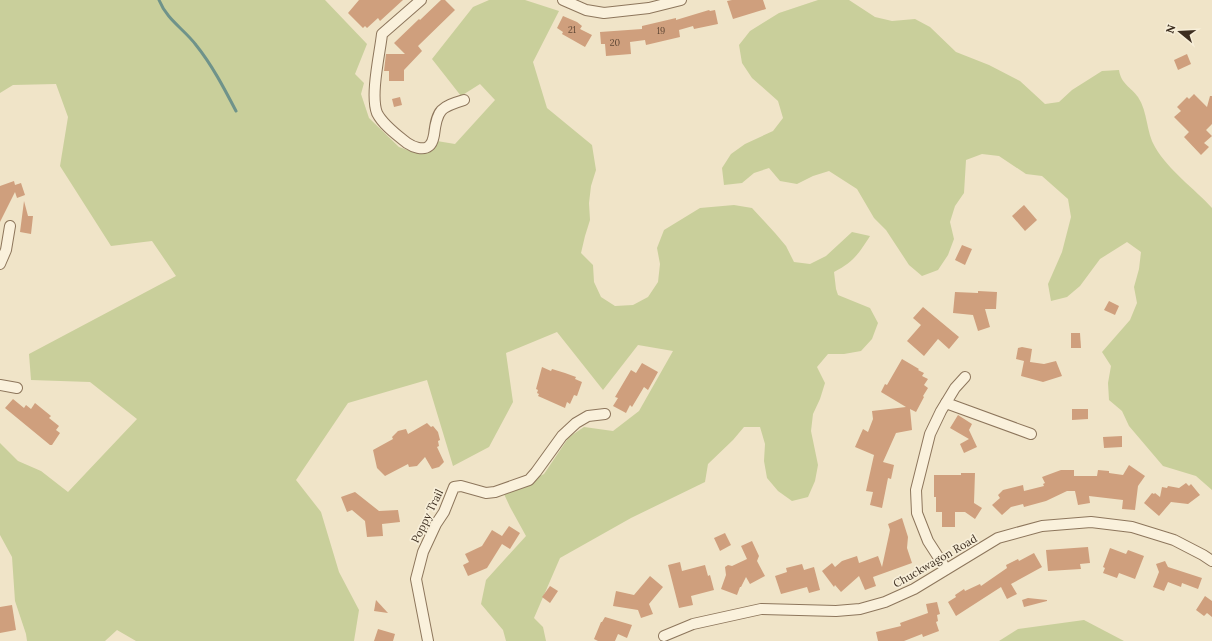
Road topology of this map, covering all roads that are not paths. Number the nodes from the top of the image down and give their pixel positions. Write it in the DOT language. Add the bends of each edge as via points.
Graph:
graph roads {
  1 [pos="421,0"];
  2 [pos="563,0"];
  3 [pos="681,0"];
  4 [pos="656,3"];
  5 [pos="464,100"];
  6 [pos="10,226"];
  7 [pos="0,264"];
  8 [pos="965,377"];
  9 [pos="0,385"];
  10 [pos="17,388"];
  11 [pos="946,403"];
  12 [pos="605,414"];
  13 [pos="1031,434"];
  14 [pos="1212,561"];
  15 [pos="946,569"];
  16 [pos="664,636"];
  17 [pos="428,641"];
  1 -- 5 [label="street" via="382,34 376,79 377,112 397,135 412,146 422,148 433,142 436,119 440,112 447,105"];
  2 -- 4 [label="street" via="586,10 604,13"];
  3 -- 4 [label="street"];
  6 -- 7 [label="street" via="6,250"];
  8 -- 11 [label="street"];
  9 -- 10 [label="street"];
  11 -- 13 [label="street"];
  11 -- 15 [label="street" via="930,434 916,490 917,513 928,541"];
  12 -- 17 [label="street, Poppy Trail" via="588,416 576,423 562,436 529,480 486,493 461,486 454,487 423,552 416,579"];
  14 -- 15 [label="street, Chuckwagon Road" via="1174,540 1132,527 1091,522 1042,526 998,538"];
  15 -- 16 [label="street, Chuckwagon Road" via="914,589 885,602 860,608 836,611 761,609 693,624"];
}
